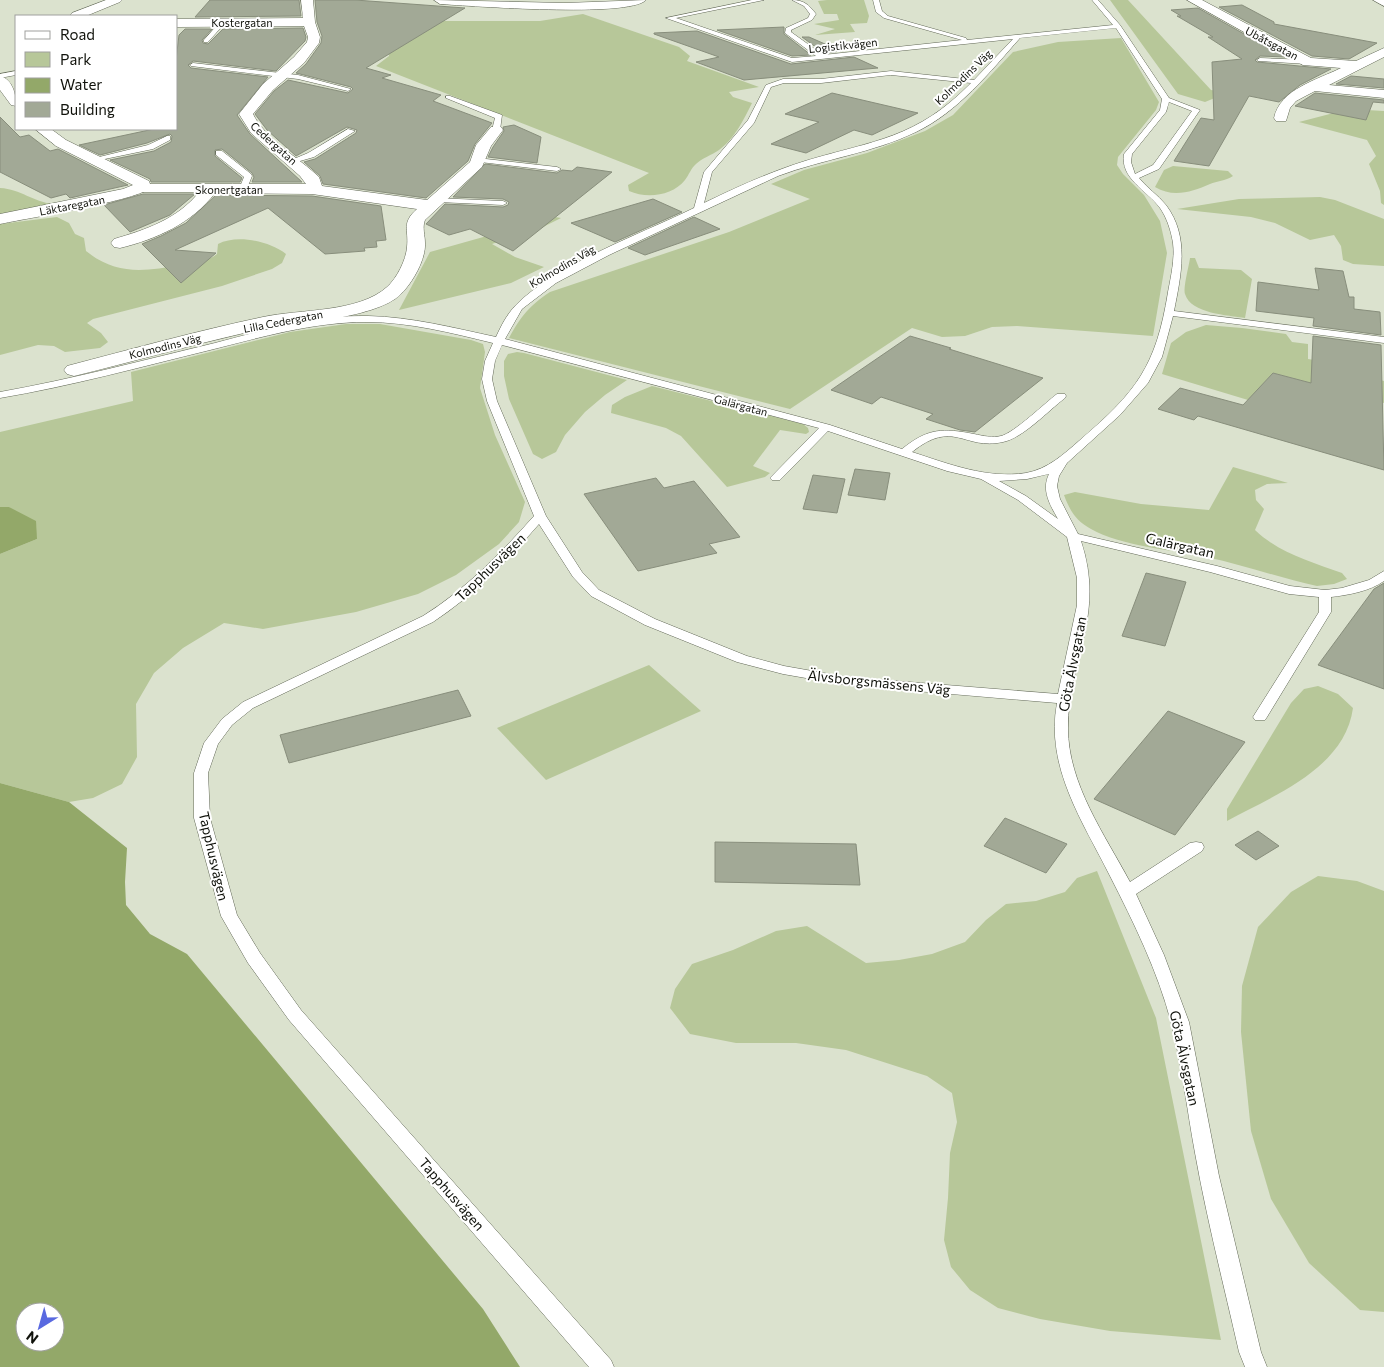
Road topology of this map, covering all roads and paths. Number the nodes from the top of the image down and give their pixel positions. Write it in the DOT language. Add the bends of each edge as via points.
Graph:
graph roads {
  1 [pos="116,0"];
  2 [pos="307,0"];
  3 [pos="440,0"];
  4 [pos="640,0"];
  5 [pos="761,0"];
  6 [pos="795,0"];
  7 [pos="876,0"];
  8 [pos="1095,0"];
  9 [pos="1193,0"];
  10 [pos="1379,0"];
  11 [pos="510,2"];
  12 [pos="1384,2"];
  13 [pos="78,15"];
  14 [pos="308,22"];
  15 [pos="178,23"];
  16 [pos="222,23"];
  17 [pos="1118,26"];
  18 [pos="1018,37"];
  19 [pos="206,41"];
  20 [pos="972,42"];
  21 [pos="1384,52"];
  22 [pos="822,57"];
  23 [pos="1260,60"];
  24 [pos="1308,62"];
  25 [pos="193,65"];
  26 [pos="1357,65"];
  27 [pos="15,73"];
  28 [pos="281,76"];
  29 [pos="0,78"];
  30 [pos="976,82"];
  31 [pos="1312,87"];
  32 [pos="348,89"];
  33 [pos="1384,94"];
  34 [pos="448,97"];
  35 [pos="1166,99"];
  36 [pos="15,100"];
  37 [pos="1281,118"];
  38 [pos="43,130"];
  39 [pos="496,130"];
  40 [pos="351,131"];
  41 [pos="167,138"];
  42 [pos="219,153"];
  43 [pos="95,159"];
  44 [pos="480,160"];
  45 [pos="294,161"];
  46 [pos="557,169"];
  47 [pos="1134,177"];
  48 [pos="143,187"];
  49 [pos="210,189"];
  50 [pos="243,189"];
  51 [pos="312,189"];
  52 [pos="435,203"];
  53 [pos="503,203"];
  54 [pos="698,209"];
  55 [pos="0,219"];
  56 [pos="120,242"];
  57 [pos="1170,313"];
  58 [pos="1384,340"];
  59 [pos="499,341"];
  60 [pos="74,370"];
  61 [pos="0,395"];
  62 [pos="1061,396"];
  63 [pos="826,427"];
  64 [pos="904,453"];
  65 [pos="1063,462"];
  66 [pos="982,476"];
  67 [pos="776,478"];
  68 [pos="540,516"];
  69 [pos="1073,536"];
  70 [pos="1384,575"];
  71 [pos="1325,594"];
  72 [pos="1064,699"];
  73 [pos="1260,717"];
  74 [pos="1196,847"];
  75 [pos="1127,892"];
  76 [pos="603,1367"];
  77 [pos="1256,1367"];
  1 -- 13 [label="street"];
  2 -- 14 [label="street, Cedergatan"];
  3 -- 11 [label="street"];
  4 -- 11 [label="street" via="572,8"];
  5 -- 22 [label="lane, Logistikvägen" via="669,18 792,60"];
  6 -- 22 [label="lane" via="806,5 813,14 810,19 788,29 788,33"];
  7 -- 20 [label="lane" via="879,12 886,17"];
  8 -- 17 [label="lane"];
  9 -- 24 [label="street, Ubåtsgatan"];
  10 -- 12 [label="street"];
  14 -- 16 [label="street, Kostergatan"];
  14 -- 28 [label="street, Cedergatan" via="313,43"];
  15 -- 16 [label="street, Kostergatan"];
  16 -- 19 [label="lane"];
  17 -- 18 [label="lane, Logistikvägen"];
  17 -- 35 [label="lane"];
  18 -- 20 [label="lane, Logistikvägen"];
  18 -- 30 [label="lane, Kolmodins Väg"];
  20 -- 22 [label="lane, Logistikvägen"];
  21 -- 26 [label="street"];
  23 -- 24 [label="lane"];
  24 -- 26 [label="street, Ubåtsgatan"];
  25 -- 28 [label="lane"];
  26 -- 31 [label="street"];
  27 -- 29 [label="lane"];
  28 -- 32 [label="lane"];
  28 -- 45 [label="street, Cedergatan" via="246,114 255,130"];
  29 -- 36 [label="street"];
  30 -- 54 [label="lane, Kolmodins Väg" via="952,106 913,130 794,167"];
  30 -- 54 [label="lane" via="891,73 821,81 783,81 768,86 751,121 708,172"];
  31 -- 33 [label="street"];
  31 -- 37 [label="street" via="1291,98 1283,108"];
  34 -- 39 [label="lane" via="500,117"];
  35 -- 47 [label="lane, Göta Älvsgatan" via="1163,110 1128,154 1127,167"];
  35 -- 47 [label="lane" via="1196,110 1156,167"];
  38 -- 43 [label="street" via="61,143"];
  39 -- 44 [label="street" via="484,145"];
  40 -- 45 [label="lane" via="311,155"];
  41 -- 43 [label="lane" via="150,147"];
  42 -- 50 [label="lane" via="248,176"];
  43 -- 48 [label="street" via="143,184"];
  44 -- 46 [label="lane"];
  44 -- 52 [label="street"];
  45 -- 51 [label="street, Cedergatan" via="313,180"];
  47 -- 57 [label="lane, Göta Älvsgatan" via="1163,207 1178,250"];
  48 -- 49 [label="street, Skonertgatan"];
  48 -- 55 [label="street, Läktaregatan"];
  49 -- 50 [label="street, Skonertgatan"];
  49 -- 56 [label="street" via="202,200 176,221 149,234"];
  50 -- 51 [label="street, Skonertgatan"];
  51 -- 52 [label="street, Skonertgatan"];
  52 -- 53 [label="lane"];
  52 -- 60 [label="street, Lilla Cedergatan" via="416,218 416,248 408,269 396,289 383,299 361,307 265,322"];
  54 -- 59 [label="lane, Kolmodins Väg" via="539,291 513,312"];
  57 -- 58 [label="lane"];
  57 -- 65 [label="lane, Göta Älvsgatan" via="1157,355 1144,381 1126,403"];
  59 -- 61 [label="lane, Kolmodins Väg" via="411,322 339,320 283,329 80,379"];
  59 -- 63 [label="lane, Galärgatan"];
  59 -- 68 [label="lane" via="487,379 492,401"];
  62 -- 64 [label="lane" via="1002,440 954,433 933,434"];
  63 -- 64 [label="lane, Galärgatan"];
  63 -- 67 [label="lane"];
  64 -- 66 [label="lane, Galärgatan"];
  65 -- 66 [label="lane, Galärgatan" via="1027,476"];
  65 -- 69 [label="lane, Göta Älvsgatan" via="1051,485"];
  66 -- 69 [label="lane, Galärgatan" via="1022,498"];
  68 -- 72 [label="lane, Älvsborgsmässens Väg" via="577,574 595,593 650,622 742,659 846,681"];
  68 -- 76 [label="lane, Tapphusvägen" via="510,551 451,605 428,619 281,687 248,705 227,722 211,743 201,773 202,818 228,916 295,1015"];
  69 -- 71 [label="lane, Galärgatan" via="1289,590"];
  69 -- 72 [label="lane, Göta Älvsgatan" via="1080,559 1084,596 1079,640"];
  70 -- 71 [label="lane, Galärgatan" via="1373,583"];
  71 -- 73 [label="lane" via="1325,612"];
  72 -- 75 [label="lane, Göta Älvsgatan" via="1061,729 1068,772 1080,804"];
  74 -- 75 [label="lane"];
  75 -- 77 [label="lane, Göta Älvsgatan" via="1180,1022 1220,1230"];
}
